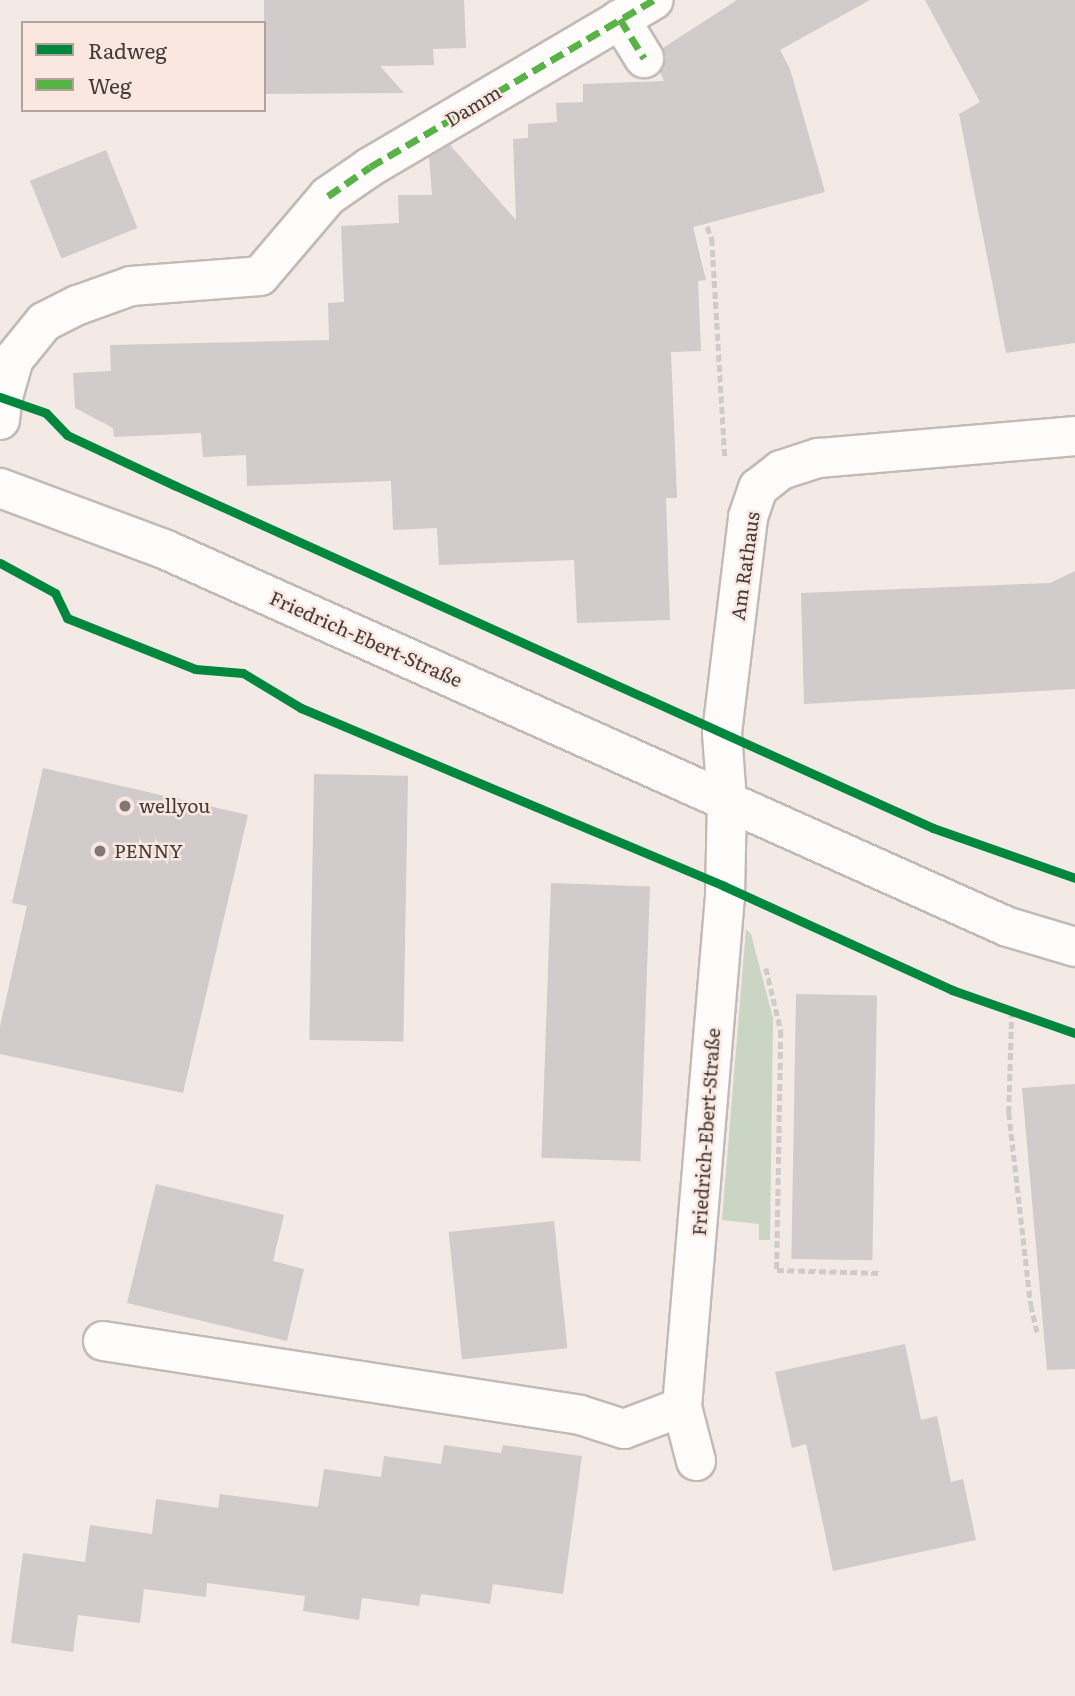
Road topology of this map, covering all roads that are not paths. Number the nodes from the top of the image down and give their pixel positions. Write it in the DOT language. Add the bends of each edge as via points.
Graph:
graph roads {
  1 [pos="653,0"];
  2 [pos="620,19"];
  3 [pos="644,58"];
  4 [pos="0,420"];
  5 [pos="1075,436"];
  6 [pos="0,488"];
  7 [pos="727,801"];
  8 [pos="1075,947"];
  9 [pos="103,1341"];
  10 [pos="682,1407"];
  11 [pos="695,1461"];
  1 -- 2 [label="street, Damm"];
  2 -- 3 [label="street"];
  2 -- 4 [label="street, Damm" via="328,196 260,276 131,286 44,322 14,359"];
  5 -- 7 [label="street, Am Rathaus" via="819,458 781,470 758,488 748,517 722,733"];
  6 -- 7 [label="street, Friedrich-Ebert-Straße" via="164,549"];
  7 -- 8 [label="street, Friedrich-Ebert-Straße" via="1008,927"];
  7 -- 10 [label="street, Friedrich-Ebert-Straße" via="725,896"];
  9 -- 10 [label="street" via="580,1415 624,1429"];
  10 -- 11 [label="street, Friedrich-Ebert-Straße"];
}
